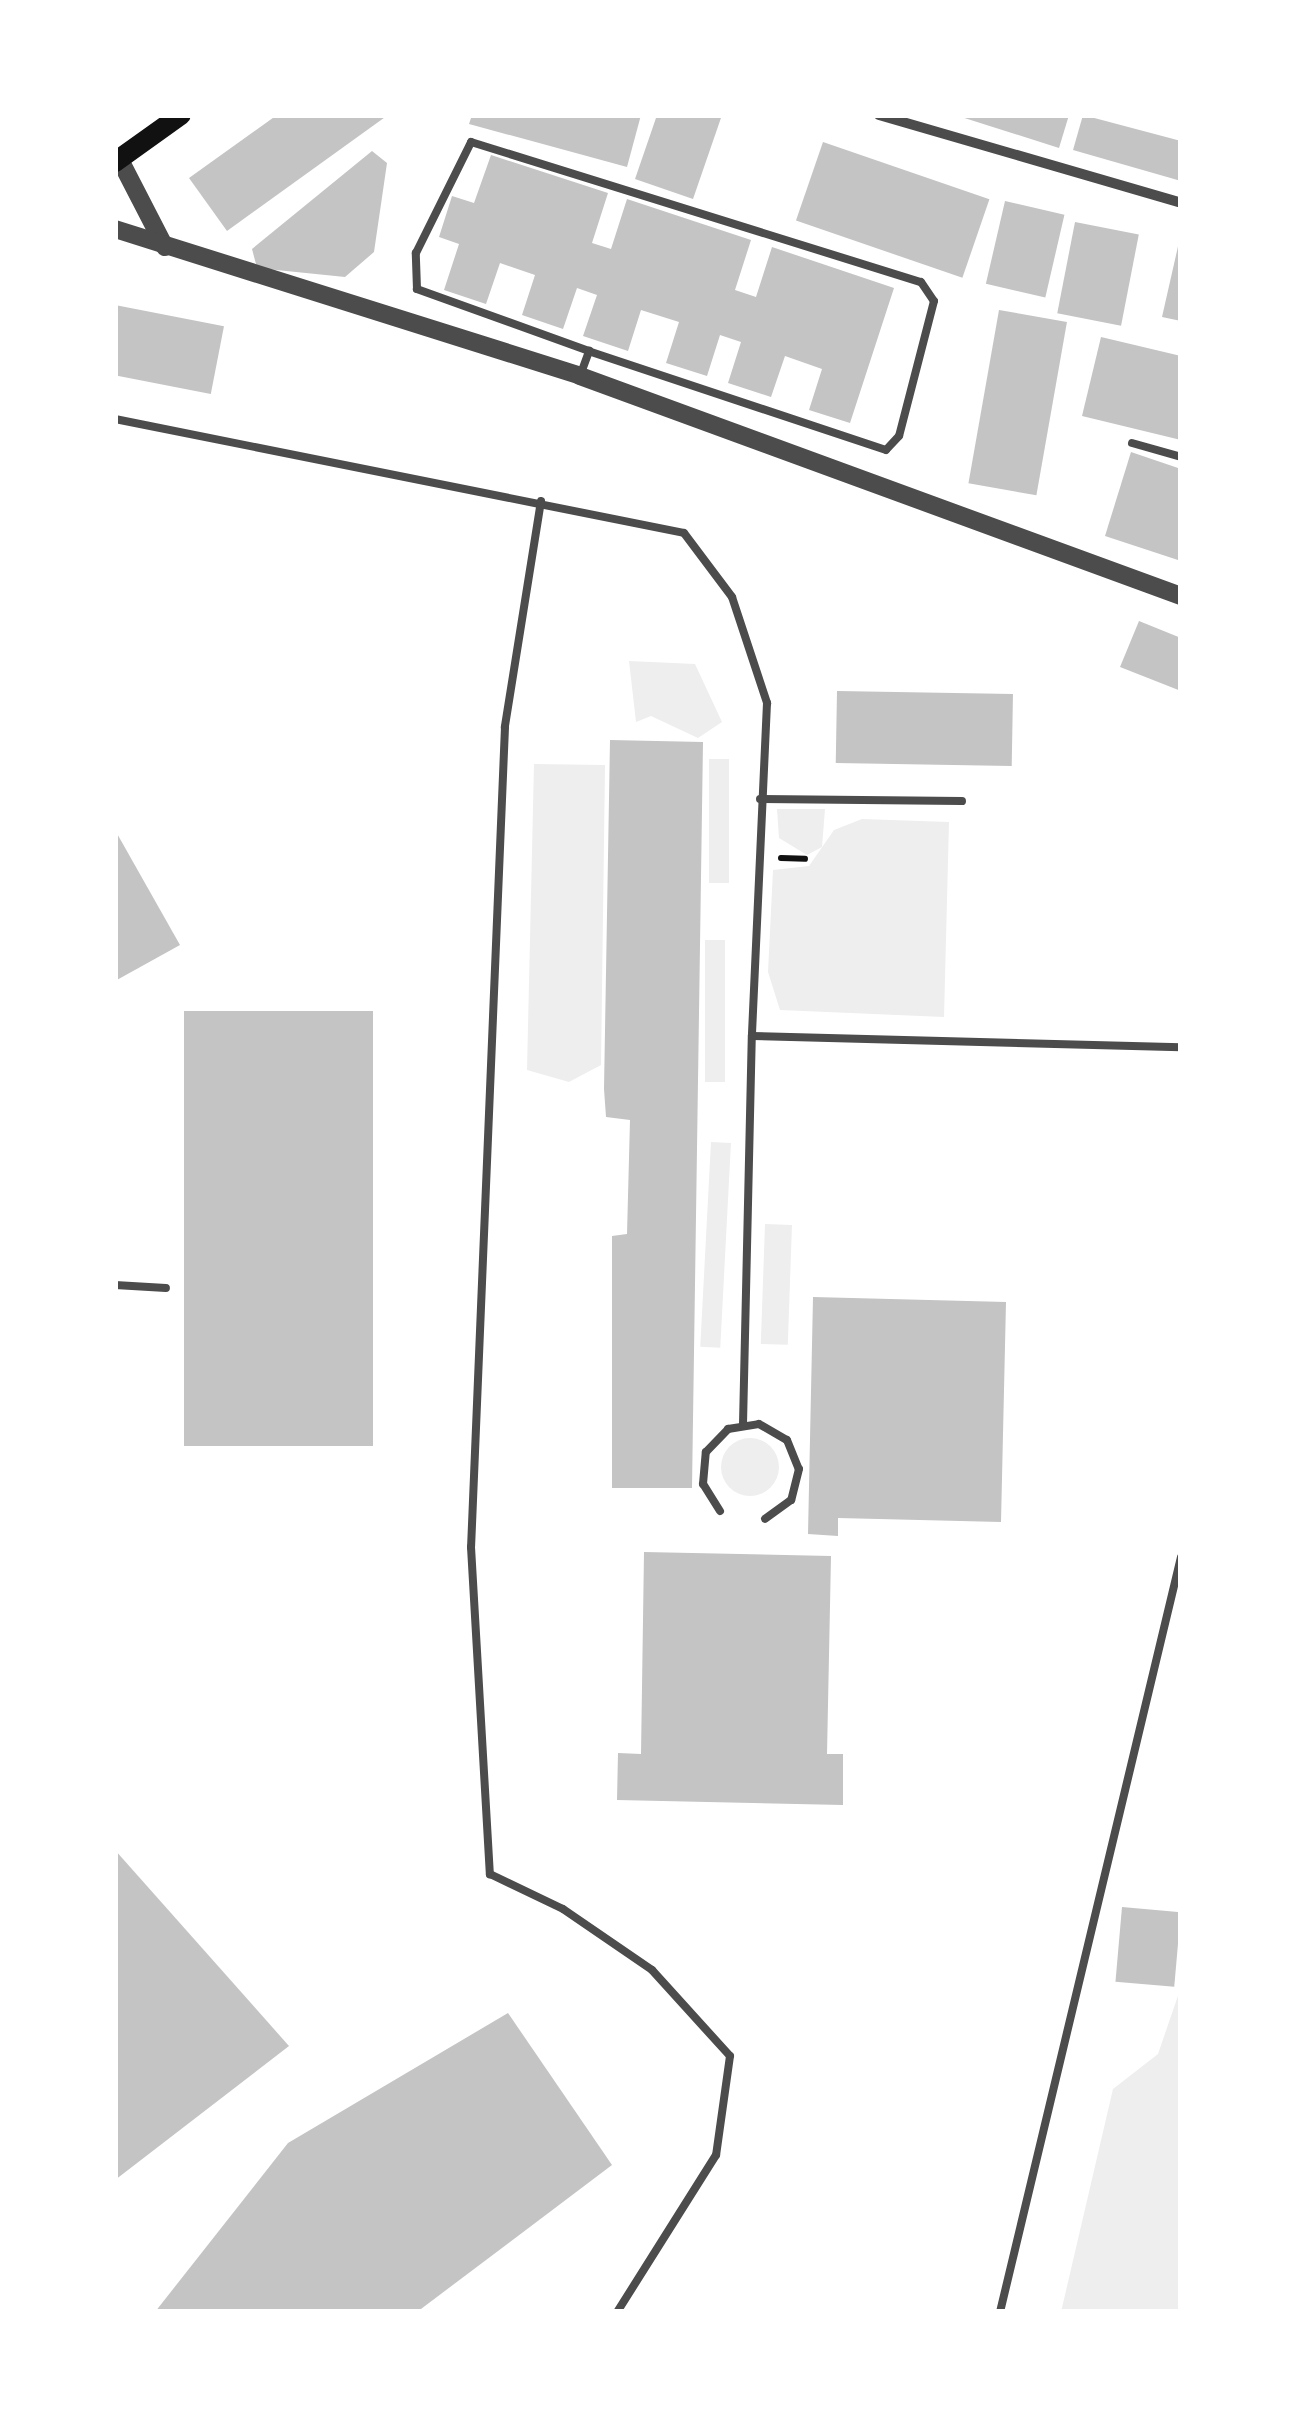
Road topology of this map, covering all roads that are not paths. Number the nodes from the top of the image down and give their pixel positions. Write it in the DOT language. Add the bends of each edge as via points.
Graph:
graph roads {
  1 [pos="181,115"];
  2 [pos="879,115"];
  3 [pos="118,161"];
  4 [pos="1181,203"];
  5 [pos="115,230"];
  6 [pos="165,247"];
  7 [pos="589,350"];
  8 [pos="580,376"];
  9 [pos="115,418"];
  10 [pos="1132,444"];
  11 [pos="1181,457"];
  12 [pos="541,501"];
  13 [pos="1181,596"];
  14 [pos="760,799"];
  15 [pos="962,800"];
  16 [pos="752,1036"];
  17 [pos="1181,1047"];
  18 [pos="115,1286"];
  19 [pos="166,1288"];
  20 [pos="743,1424"];
  21 [pos="720,1511"];
  22 [pos="766,1519"];
  23 [pos="1181,1556"];
  24 [pos="617,2312"];
  25 [pos="1000,2312"];
  1 -- 3 [label="main road"];
  2 -- 4 [label="street"];
  3 -- 6 [label="street"];
  5 -- 6 [label="street"];
  6 -- 8 [label="street"];
  7 -- 7 [label="lane" via="417,289 416,253 470,142 921,282 934,301 900,436 886,450"];
  7 -- 8 [label="lane"];
  8 -- 13 [label="street"];
  9 -- 12 [label="lane"];
  10 -- 11 [label="lane"];
  12 -- 14 [label="lane" via="684,532 732,597 768,703"];
  12 -- 24 [label="lane" via="505,728 470,1547 490,1874 564,1909 652,1970 730,2056 716,2155"];
  14 -- 15 [label="lane"];
  14 -- 16 [label="lane"];
  16 -- 17 [label="lane"];
  16 -- 20 [label="lane"];
  18 -- 19 [label="lane"];
  20 -- 21 [label="lane" via="714,1438 701,1468"];
  20 -- 22 [label="lane" via="774,1429 800,1469 791,1500"];
  23 -- 25 [label="lane"];
}
